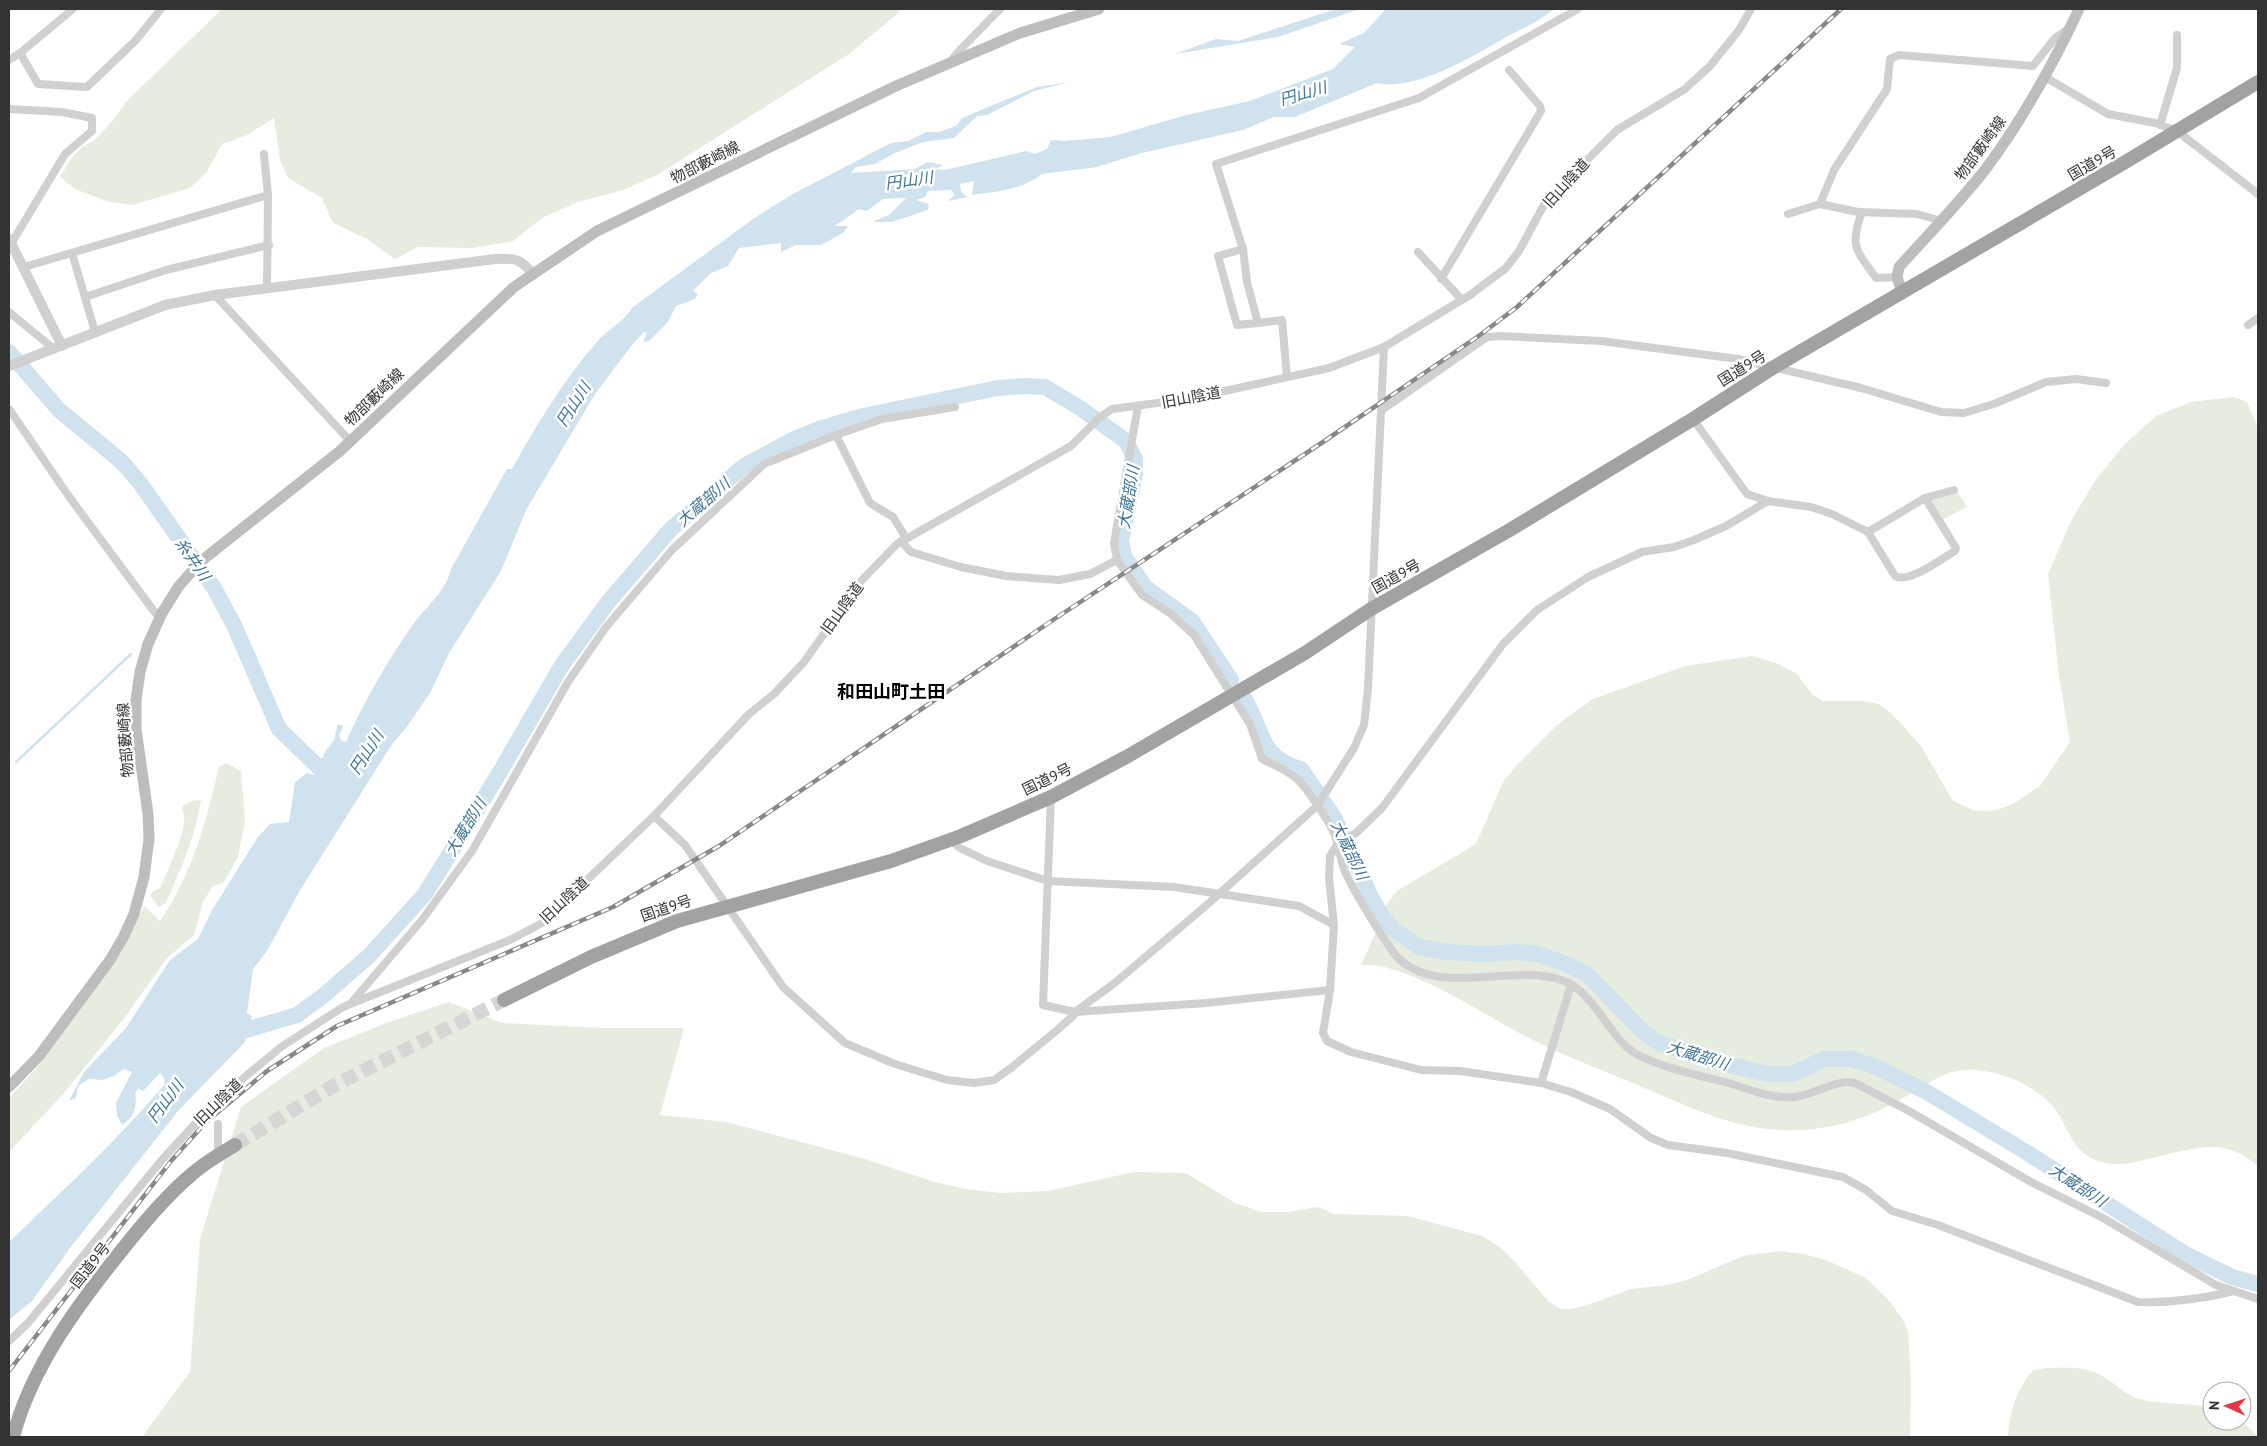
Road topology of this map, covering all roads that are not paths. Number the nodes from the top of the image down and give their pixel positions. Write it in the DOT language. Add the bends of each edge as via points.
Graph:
graph roads {
  1 [pos="73,9"];
  2 [pos="161,9"];
  3 [pos="1000,9"];
  4 [pos="1099,9"];
  5 [pos="1578,9"];
  6 [pos="1752,9"];
  7 [pos="2079,9"];
  8 [pos="2070,27"];
  9 [pos="2177,35"];
  10 [pos="20,53"];
  11 [pos="9,60"];
  12 [pos="950,63"];
  13 [pos="1510,70"];
  14 [pos="2045,77"];
  15 [pos="2258,82"];
  16 [pos="9,108"];
  17 [pos="2160,125"];
  18 [pos="2177,131"];
  19 [pos="264,154"];
  20 [pos="2258,193"];
  21 [pos="268,195"];
  22 [pos="1820,204"];
  23 [pos="1862,212"];
  24 [pos="1788,214"];
  25 [pos="1942,221"];
  26 [pos="10,241"];
  27 [pos="269,245"];
  28 [pos="1242,248"];
  29 [pos="72,252"];
  30 [pos="1418,252"];
  31 [pos="24,267"];
  32 [pos="533,274"];
  33 [pos="1897,277"];
  34 [pos="1441,279"];
  35 [pos="267,288"];
  36 [pos="1902,292"];
  37 [pos="215,296"];
  38 [pos="85,297"];
  39 [pos="1462,300"];
  40 [pos="9,312"];
  41 [pos="2258,318"];
  42 [pos="1258,323"];
  43 [pos="2248,325"];
  44 [pos="96,332"];
  45 [pos="1384,347"];
  46 [pos="55,349"];
  47 [pos="9,366"];
  48 [pos="1774,367"];
  49 [pos="1287,377"];
  50 [pos="2106,383"];
  51 [pos="1138,406"];
  52 [pos="955,407"];
  53 [pos="9,409"];
  54 [pos="1382,410"];
  55 [pos="1693,419"];
  56 [pos="836,434"];
  57 [pos="350,441"];
  58 [pos="1954,490"];
  59 [pos="1925,498"];
  60 [pos="1768,501"];
  61 [pos="1868,532"];
  62 [pos="903,540"];
  63 [pos="1117,560"];
  64 [pos="1371,609"];
  65 [pos="161,615"];
  66 [pos="1233,694"];
  67 [pos="1051,797"];
  68 [pos="1317,806"];
  69 [pos="654,816"];
  70 [pos="950,840"];
  71 [pos="1337,845"];
  72 [pos="1048,881"];
  73 [pos="1219,895"];
  74 [pos="726,906"];
  75 [pos="1334,925"];
  76 [pos="1571,985"];
  77 [pos="1330,990"];
  78 [pos="504,1000"];
  79 [pos="350,1004"];
  80 [pos="1075,1012"];
  81 [pos="1541,1083"];
  82 [pos="9,1087"];
  83 [pos="218,1124"];
  84 [pos="235,1144"];
  85 [pos="218,1155"];
  86 [pos="2234,1290"];
  87 [pos="2258,1300"];
  88 [pos="9,1341"];
  89 [pos="13,1437"];
  1 -- 10 [label="street"];
  2 -- 10 [label="street" via="136,40 87,87 38,84"];
  3 -- 12 [label="street"];
  4 -- 12 [label="main road, 物部藪崎線" via="1020,33"];
  5 -- 28 [label="street" via="1419,98 1216,164"];
  6 -- 39 [label="street, 旧山陰道" via="1710,66 1685,89 1617,130 1545,203 1519,252 1506,268 1486,286"];
  7 -- 8 [label="main road, 物部藪崎線"];
  8 -- 14 [label="main road, 物部藪崎線"];
  8 -- 22 [label="street" via="2054,38 2032,66 1900,55 1890,59 1887,88 1834,170"];
  9 -- 17 [label="street" via="2177,68"];
  10 -- 11 [label="street"];
  12 -- 32 [label="main road, 物部藪崎線" via="597,231"];
  13 -- 34 [label="street" via="1541,111"];
  14 -- 17 [label="street" via="2108,114"];
  14 -- 25 [label="main road, 物部藪崎線" via="2006,140"];
  15 -- 18 [label="highway, 国道9号"];
  16 -- 26 [label="street" via="92,118 92,131 65,154"];
  17 -- 18 [label="street"];
  18 -- 20 [label="street"];
  18 -- 36 [label="highway, 国道9号"];
  19 -- 21 [label="street"];
  21 -- 27 [label="street"];
  21 -- 29 [label="street"];
  22 -- 23 [label="street"];
  22 -- 24 [label="street"];
  23 -- 25 [label="street" via="1917,214"];
  23 -- 33 [label="street" via="1855,231 1856,251 1876,278"];
  25 -- 33 [label="main road, 物部藪崎線" via="1899,267"];
  26 -- 31 [label="street"];
  27 -- 35 [label="street"];
  27 -- 38 [label="street" via="166,270"];
  28 -- 42 [label="street"];
  28 -- 42 [label="street" via="1218,256 1237,325"];
  29 -- 31 [label="street"];
  29 -- 38 [label="street"];
  30 -- 34 [label="street"];
  31 -- 46 [label="street"];
  32 -- 35 [label="street" via="524,263 512,258"];
  32 -- 57 [label="main road, 物部藪崎線" via="514,287"];
  33 -- 36 [label="main road"];
  34 -- 39 [label="street"];
  35 -- 37 [label="street"];
  36 -- 48 [label="highway, 国道9号"];
  37 -- 44 [label="street" via="166,305"];
  37 -- 57 [label="street"];
  38 -- 44 [label="street"];
  39 -- 45 [label="street, 旧山陰道"];
  40 -- 46 [label="street"];
  41 -- 43 [label="street"];
  42 -- 49 [label="street" via="1282,320"];
  44 -- 46 [label="street"];
  45 -- 49 [label="street, 旧山陰道" via="1329,368"];
  45 -- 54 [label="street"];
  46 -- 47 [label="street"];
  48 -- 50 [label="street" via="1941,412 1964,414 2046,382 2076,379"];
  48 -- 54 [label="street" via="1738,359 1601,341 1486,337"];
  48 -- 55 [label="highway, 国道9号"];
  49 -- 51 [label="street, 旧山陰道" via="1188,400"];
  51 -- 62 [label="street, 旧山陰道" via="1112,409 1071,446"];
  51 -- 63 [label="street" via="1114,543"];
  52 -- 56 [label="street" via="882,419"];
  53 -- 65 [label="street" via="70,498"];
  54 -- 64 [label="street"];
  55 -- 60 [label="street" via="1747,494"];
  55 -- 64 [label="highway, 国道9号"];
  56 -- 62 [label="street" via="870,503 893,517"];
  56 -- 79 [label="street" via="764,464 672,550 606,627 568,682 472,851 422,920"];
  57 -- 65 [label="main road, 物部藪崎線" via="213,552 179,586"];
  58 -- 59 [label="street"];
  59 -- 61 [label="street"];
  59 -- 61 [label="street" via="1956,548 1948,556 1907,579 1899,578"];
  60 -- 61 [label="street" via="1811,507"];
  60 -- 71 [label="street" via="1726,526 1694,540 1642,552 1588,576 1537,610 1503,644 1382,808 1356,833"];
  62 -- 63 [label="street" via="911,552 1006,576 1059,580 1090,574"];
  62 -- 69 [label="street, 旧山陰道" via="862,580 804,662 774,694 749,714"];
  63 -- 66 [label="street" via="1142,595 1171,614 1194,635"];
  64 -- 66 [label="highway, 国道9号" via="1305,653"];
  64 -- 68 [label="street" via="1364,725 1354,748"];
  65 -- 82 [label="main road, 物部藪崎線" via="143,658 136,700 136,729 149,839 138,902 110,960 39,1056"];
  66 -- 67 [label="highway, 国道9号"];
  66 -- 68 [label="street" via="1250,724 1262,759 1299,780"];
  67 -- 70 [label="highway, 国道9号"];
  67 -- 72 [label="street"];
  68 -- 71 [label="street" via="1334,832"];
  68 -- 73 [label="street"];
  69 -- 74 [label="street" via="686,845"];
  69 -- 79 [label="street, 旧山陰道" via="542,923 510,940"];
  70 -- 72 [label="street" via="987,861"];
  70 -- 74 [label="highway, 国道9号" via="891,861"];
  71 -- 75 [label="street" via="1330,856 1329,877"];
  71 -- 76 [label="street" via="1345,871 1399,959 1434,976 1543,976"];
  72 -- 73 [label="street" via="1174,887"];
  72 -- 80 [label="street" via="1043,1005"];
  73 -- 75 [label="street" via="1299,906"];
  73 -- 80 [label="street" via="1116,982"];
  74 -- 78 [label="highway, 国道9号" via="640,935"];
  74 -- 80 [label="street" via="783,987 845,1043 896,1064 948,1080 974,1084 994,1080"];
  75 -- 77 [label="street"];
  76 -- 81 [label="street"];
  76 -- 86 [label="street" via="1588,999 1636,1054 1661,1065 1772,1096 1804,1096 1834,1084 1855,1082 2216,1284"];
  77 -- 80 [label="street"];
  77 -- 81 [label="street" via="1323,1033 1327,1041 1351,1052 1421,1070"];
  79 -- 88 [label="street, 旧山陰道" via="281,1047 216,1101 161,1161 28,1323"];
  81 -- 86 [label="street" via="1589,1099 1651,1138 1668,1145 1843,1177 1892,1211 1938,1225 2138,1302 2164,1303 2207,1298"];
  83 -- 85 [label="street"];
  84 -- 85 [label="highway, 国道9号"];
  85 -- 89 [label="highway, 国道9号" via="175,1189 94,1285 38,1375"];
  86 -- 87 [label="street"];
}
